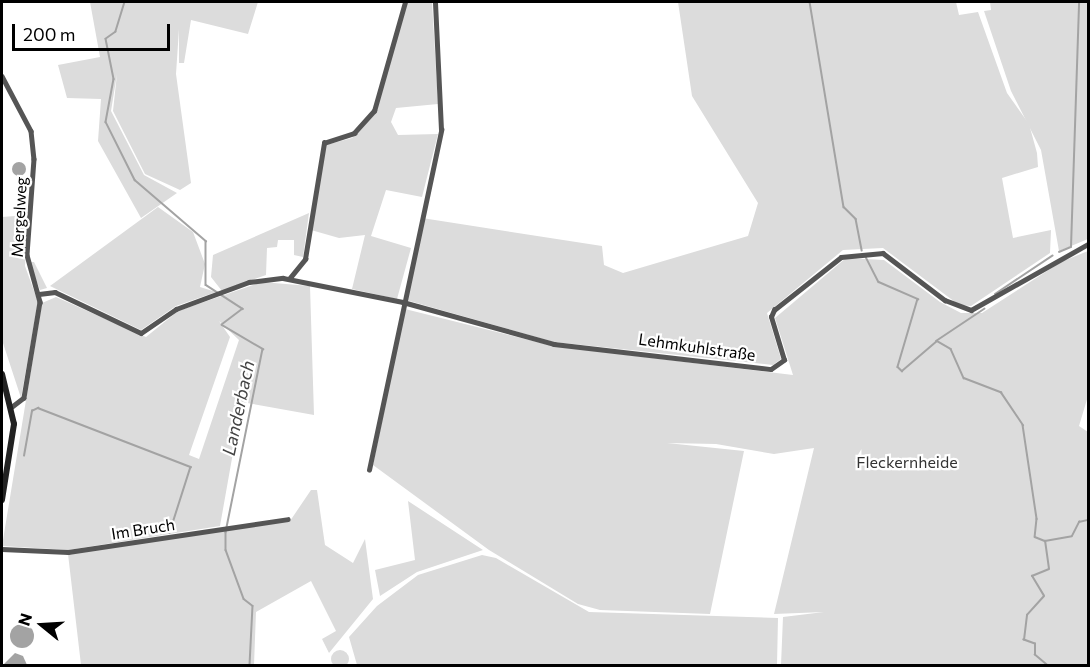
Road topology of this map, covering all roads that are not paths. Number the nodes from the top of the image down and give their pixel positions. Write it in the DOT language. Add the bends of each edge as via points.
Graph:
graph roads {
  1 [pos="405,2"];
  2 [pos="435,2"];
  3 [pos="2,76"];
  4 [pos="1089,244"];
  5 [pos="289,279"];
  6 [pos="39,294"];
  7 [pos="403,302"];
  8 [pos="2,374"];
  9 [pos="12,407"];
  10 [pos="369,470"];
  11 [pos="2,500"];
  12 [pos="288,519"];
  13 [pos="2,549"];
  1 -- 5 [label="street" via="374,111 354,133 324,143 305,259"];
  2 -- 7 [label="street" via="441,130"];
  3 -- 6 [label="street, Mergelweg" via="31,131 34,159 27,255"];
  4 -- 7 [label="street, Lehmkuhlstraße" via="971,310 945,300 883,253 842,257 774,310 771,317 784,360 771,369 554,344"];
  5 -- 6 [label="street, Lehmkuhlstraße" via="255,280 176,309 141,333 55,292"];
  5 -- 7 [label="street, Lehmkuhlstraße"];
  6 -- 9 [label="street" via="24,398"];
  7 -- 10 [label="street"];
  8 -- 9 [label="main road"];
  9 -- 11 [label="main road" via="14,440"];
  12 -- 13 [label="street, Im Bruch" via="68,552"];
}
